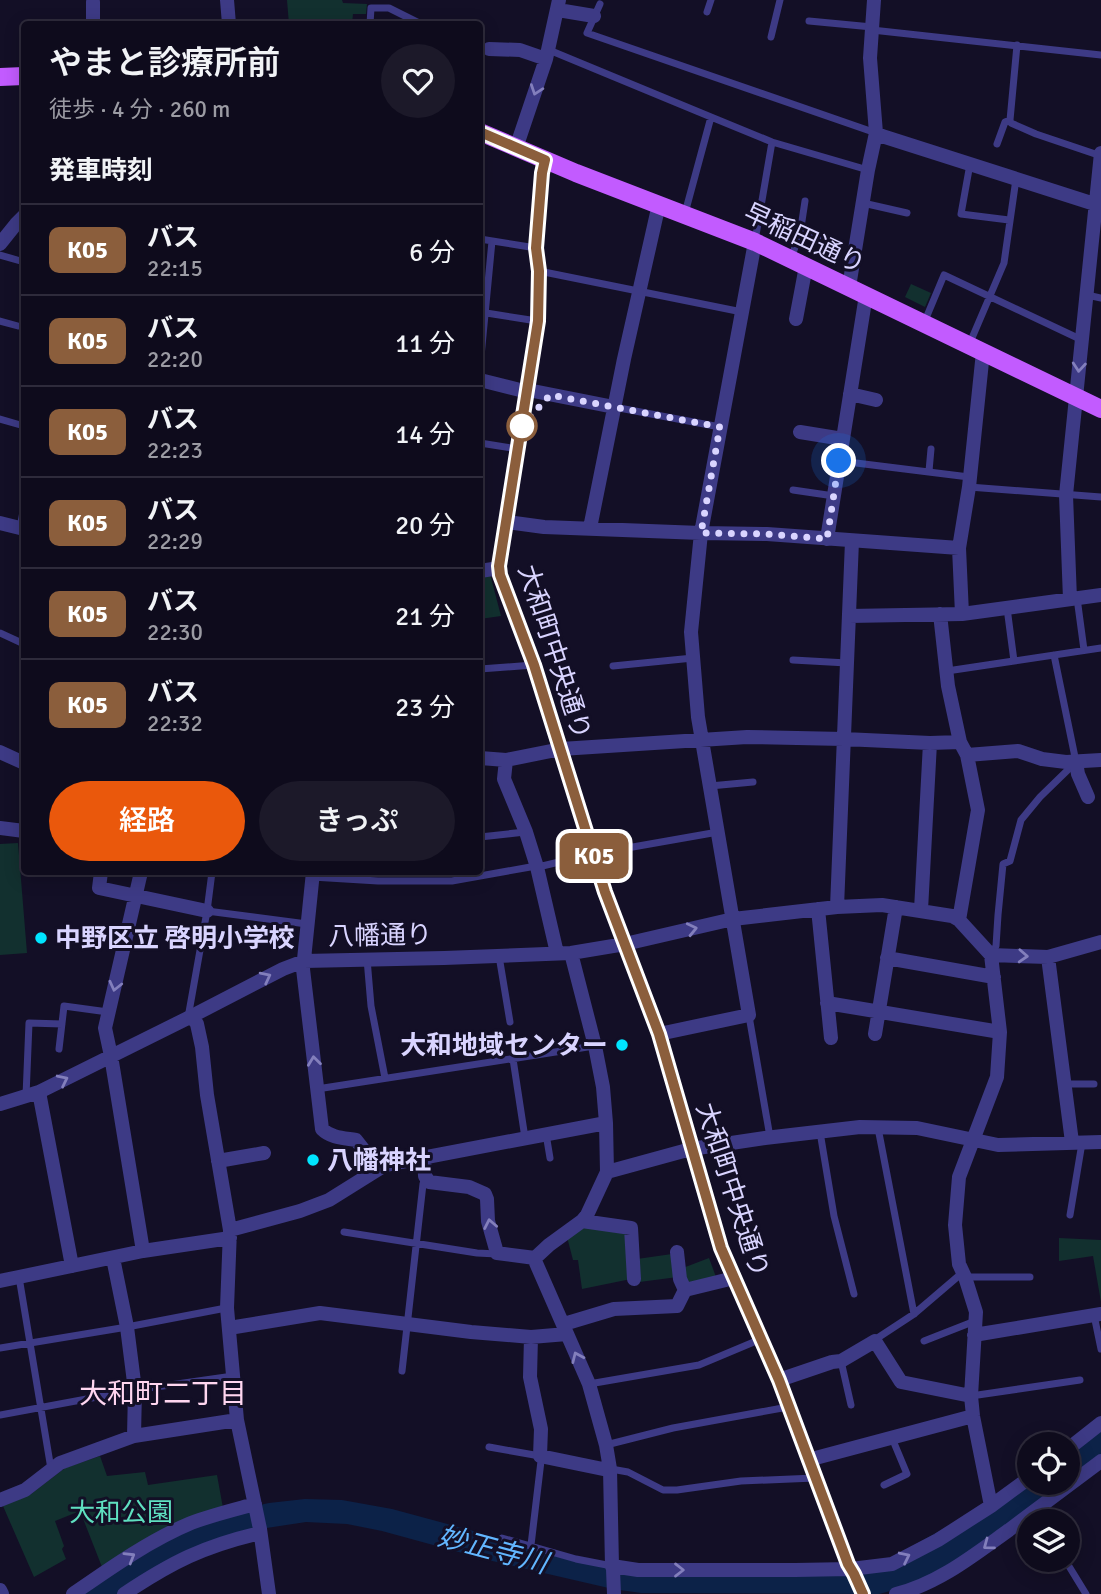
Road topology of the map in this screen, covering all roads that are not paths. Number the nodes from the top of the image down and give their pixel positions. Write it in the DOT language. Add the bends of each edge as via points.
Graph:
graph roads {
  1 [pos="227,0"];
  2 [pos="711,0"];
  3 [pos="780,0"];
  4 [pos="874,0"];
  5 [pos="93,2"];
  6 [pos="558,5"];
  7 [pos="597,10"];
  8 [pos="707,12"];
  9 [pos="93,21"];
  10 [pos="229,21"];
  11 [pos="370,21"];
  12 [pos="415,21"];
  13 [pos="809,21"];
  14 [pos="872,28"];
  15 [pos="771,37"];
  16 [pos="1017,46"];
  17 [pos="484,47"];
  18 [pos="548,55"];
  19 [pos="1101,55"];
  20 [pos="21,76"];
  21 [pos="0,77"];
  22 [pos="711,117"];
  23 [pos="1010,120"];
  24 [pos="483,133"];
  25 [pos="876,133"];
  26 [pos="772,142"];
  27 [pos="998,144"];
  28 [pos="516,148"];
  29 [pos="1101,155"];
  30 [pos="545,160"];
  31 [pos="970,164"];
  32 [pos="868,170"];
  33 [pos="1016,179"];
  34 [pos="805,201"];
  35 [pos="862,203"];
  36 [pos="659,204"];
  37 [pos="1098,205"];
  38 [pos="907,213"];
  39 [pos="685,214"];
  40 [pos="21,219"];
  41 [pos="1009,220"];
  42 [pos="800,230"];
  43 [pos="818,237"];
  44 [pos="483,240"];
  45 [pos="492,241"];
  46 [pos="755,242"];
  47 [pos="0,244"];
  48 [pos="536,248"];
  49 [pos="0,255"];
  50 [pos="1096,259"];
  51 [pos="21,261"];
  52 [pos="799,263"];
  53 [pos="539,271"];
  54 [pos="849,287"];
  55 [pos="640,291"];
  56 [pos="866,295"];
  57 [pos="989,297"];
  58 [pos="1093,297"];
  59 [pos="483,305"];
  60 [pos="483,312"];
  61 [pos="742,312"];
  62 [pos="796,319"];
  63 [pos="0,321"];
  64 [pos="538,321"];
  65 [pos="924,323"];
  66 [pos="18,326"];
  67 [pos="1082,340"];
  68 [pos="976,349"];
  69 [pos="483,381"];
  70 [pos="528,391"];
  71 [pos="850,394"];
  72 [pos="1076,397"];
  73 [pos="876,400"];
  74 [pos="614,407"];
  75 [pos="1101,409"];
  76 [pos="0,419"];
  77 [pos="21,425"];
  78 [pos="720,427"];
  79 [pos="800,432"];
  80 [pos="843,439"];
  81 [pos="483,443"];
  82 [pos="519,449"];
  83 [pos="931,449"];
  84 [pos="839,461"];
  85 [pos="929,471"];
  86 [pos="969,482"];
  87 [pos="793,490"];
  88 [pos="1066,495"];
  89 [pos="834,496"];
  90 [pos="1101,497"];
  91 [pos="507,522"];
  92 [pos="0,523"];
  93 [pos="21,528"];
  94 [pos="590,528"];
  95 [pos="701,533"];
  96 [pos="827,539"];
  97 [pos="852,541"];
  98 [pos="959,548"];
  99 [pos="499,568"];
  100 [pos="483,571"];
  101 [pos="1101,595"];
  102 [pos="1074,599"];
  103 [pos="1007,608"];
  104 [pos="940,614"];
  105 [pos="962,614"];
  106 [pos="849,616"];
  107 [pos="0,633"];
  108 [pos="21,643"];
  109 [pos="1101,648"];
  110 [pos="1084,650"];
  111 [pos="1054,654"];
  112 [pos="693,658"];
  113 [pos="793,660"];
  114 [pos="1014,661"];
  115 [pos="847,663"];
  116 [pos="534,665"];
  117 [pos="613,666"];
  118 [pos="483,669"];
  119 [pos="947,671"];
  120 [pos="844,738"];
  121 [pos="703,741"];
  122 [pos="930,743"];
  123 [pos="561,749"];
  124 [pos="963,749"];
  125 [pos="0,752"];
  126 [pos="483,758"];
  127 [pos="506,760"];
  128 [pos="1101,760"];
  129 [pos="21,762"];
  130 [pos="1076,762"];
  131 [pos="753,782"];
  132 [pos="710,786"];
  133 [pos="1088,797"];
  134 [pos="0,828"];
  135 [pos="21,831"];
  136 [pos="526,832"];
  137 [pos="718,832"];
  138 [pos="483,837"];
  139 [pos="593,854"];
  140 [pos="536,866"];
  141 [pos="101,875"];
  142 [pos="140,875"];
  143 [pos="212,875"];
  144 [pos="313,875"];
  145 [pos="322,875"];
  146 [pos="135,896"];
  147 [pos="837,907"];
  148 [pos="896,907"];
  149 [pos="818,909"];
  150 [pos="207,911"];
  151 [pos="921,911"];
  152 [pos="733,919"];
  153 [pos="959,920"];
  154 [pos="308,924"];
  155 [pos="1101,942"];
  156 [pos="625,944"];
  157 [pos="564,953"];
  158 [pos="499,955"];
  159 [pos="991,955"];
  160 [pos="1048,957"];
  161 [pos="887,958"];
  162 [pos="367,959"];
  163 [pos="304,961"];
  164 [pos="994,977"];
  165 [pos="827,1003"];
  166 [pos="878,1011"];
  167 [pos="109,1012"];
  168 [pos="749,1015"];
  169 [pos="192,1016"];
  170 [pos="510,1023"];
  171 [pos="62,1024"];
  172 [pos="1000,1032"];
  173 [pos="659,1034"];
  174 [pos="875,1034"];
  175 [pos="831,1038"];
  176 [pos="595,1046"];
  177 [pos="59,1049"];
  178 [pos="111,1056"];
  179 [pos="513,1059"];
  180 [pos="385,1078"];
  181 [pos="1065,1084"];
  182 [pos="1094,1084"];
  183 [pos="317,1088"];
  184 [pos="32,1094"];
  185 [pos="0,1104"];
  186 [pos="606,1123"];
  187 [pos="878,1127"];
  188 [pos="820,1131"];
  189 [pos="546,1134"];
  190 [pos="769,1137"];
  191 [pos="525,1138"];
  192 [pos="974,1140"];
  193 [pos="1077,1142"];
  194 [pos="1101,1142"];
  195 [pos="691,1149"];
  196 [pos="264,1153"];
  197 [pos="424,1157"];
  198 [pos="550,1158"];
  199 [pos="218,1161"];
  200 [pos="378,1168"];
  201 [pos="607,1172"];
  202 [pos="425,1176"];
  203 [pos="1070,1215"];
  204 [pos="582,1221"];
  205 [pos="344,1232"];
  206 [pos="230,1234"];
  207 [pos="416,1244"];
  208 [pos="143,1251"];
  209 [pos="677,1252"];
  210 [pos="497,1253"];
  211 [pos="113,1258"];
  212 [pos="535,1258"];
  213 [pos="72,1266"];
  214 [pos="964,1275"];
  215 [pos="19,1277"];
  216 [pos="1030,1277"];
  217 [pos="0,1278"];
  218 [pos="734,1278"];
  219 [pos="634,1279"];
  220 [pos="685,1290"];
  221 [pos="854,1294"];
  222 [pos="227,1308"];
  223 [pos="914,1314"];
  224 [pos="1098,1315"];
  225 [pos="407,1324"];
  226 [pos="127,1327"];
  227 [pos="229,1328"];
  228 [pos="974,1328"];
  229 [pos="565,1329"];
  230 [pos="531,1337"];
  231 [pos="761,1339"];
  232 [pos="875,1341"];
  233 [pos="924,1341"];
  234 [pos="30,1343"];
  235 [pos="0,1348"];
  236 [pos="1101,1349"];
  237 [pos="841,1361"];
  238 [pos="402,1371"];
  239 [pos="233,1376"];
  240 [pos="779,1380"];
  241 [pos="1080,1380"];
  242 [pos="589,1384"];
  243 [pos="135,1390"];
  244 [pos="971,1396"];
  245 [pos="851,1405"];
  246 [pos="788,1407"];
  247 [pos="41,1408"];
  248 [pos="0,1415"];
  249 [pos="973,1416"];
  250 [pos="237,1420"];
  251 [pos="1101,1423"];
  252 [pos="134,1436"];
  253 [pos="892,1438"];
  254 [pos="1080,1440"];
  255 [pos="606,1445"];
  256 [pos="489,1447"];
  257 [pos="540,1456"];
  258 [pos="808,1460"];
  259 [pos="1101,1461"];
  260 [pos="51,1469"];
  261 [pos="610,1469"];
  262 [pos="815,1478"];
  263 [pos="884,1485"];
  264 [pos="1017,1487"];
  265 [pos="0,1500"];
  266 [pos="255,1505"];
  267 [pos="990,1506"];
  268 [pos="260,1531"];
  269 [pos="502,1538"];
  270 [pos="531,1545"];
  271 [pos="612,1567"];
  272 [pos="853,1571"];
  273 [pos="1073,1572"];
  274 [pos="615,1593"];
  275 [pos="73,1594"];
  276 [pos="124,1594"];
  277 [pos="269,1594"];
  278 [pos="863,1594"];
  279 [pos="895,1594"];
  280 [pos="1086,1594"];
  1 -- 10 [label="street"];
  2 -- 8 [label="lane"];
  3 -- 15 [label="lane"];
  4 -- 14 [label="street"];
  5 -- 9 [label="street"];
  6 -- 7 [label="street"];
  6 -- 18 [label="street"];
  7 -- 25 [label="lane" via="587,33"];
  11 -- 12 [label="lane" via="371,8 389,8"];
  13 -- 14 [label="lane"];
  14 -- 16 [label="lane"];
  14 -- 25 [label="street"];
  16 -- 19 [label="lane"];
  16 -- 23 [label="lane"];
  17 -- 18 [label="street"];
  18 -- 22 [label="lane"];
  18 -- 28 [label="street, one-way"];
  20 -- 21 [label="main road"];
  22 -- 26 [label="lane"];
  22 -- 39 [label="lane"];
  23 -- 27 [label="lane" via="1005,122"];
  23 -- 29 [label="lane" via="1036,134"];
  24 -- 28 [label="main road, 早稲田通り"];
  25 -- 31 [label="street"];
  25 -- 32 [label="street"];
  26 -- 32 [label="lane"];
  26 -- 46 [label="lane"];
  28 -- 30 [label="main road, 早稲田通り"];
  29 -- 37 [label="street"];
  30 -- 36 [label="main road, 早稲田通り"];
  30 -- 48 [label="street, 大和町中央通り"];
  31 -- 33 [label="street"];
  31 -- 41 [label="lane" via="961,214"];
  32 -- 35 [label="street"];
  33 -- 37 [label="street"];
  33 -- 41 [label="lane"];
  34 -- 42 [label="lane"];
  35 -- 38 [label="lane"];
  35 -- 54 [label="street"];
  36 -- 39 [label="main road, 早稲田通り"];
  36 -- 55 [label="street"];
  37 -- 50 [label="street"];
  39 -- 46 [label="main road, 早稲田通り"];
  40 -- 47 [label="street"];
  41 -- 57 [label="lane" via="1004,263"];
  42 -- 43 [label="lane"];
  42 -- 52 [label="lane"];
  44 -- 45 [label="lane"];
  45 -- 48 [label="lane"];
  45 -- 59 [label="lane"];
  46 -- 52 [label="main road, 早稲田通り"];
  46 -- 61 [label="street"];
  48 -- 53 [label="street, 大和町中央通り"];
  49 -- 51 [label="lane"];
  50 -- 58 [label="street"];
  52 -- 54 [label="main road, 早稲田通り"];
  52 -- 62 [label="street"];
  53 -- 55 [label="lane"];
  53 -- 64 [label="street, 大和町中央通り"];
  54 -- 56 [label="main road, 早稲田通り"];
  55 -- 61 [label="lane"];
  55 -- 74 [label="street"];
  56 -- 65 [label="main road, 早稲田通り"];
  56 -- 71 [label="street"];
  57 -- 65 [label="lane" via="944,275"];
  57 -- 67 [label="lane"];
  57 -- 68 [label="lane"];
  58 -- 67 [label="street"];
  60 -- 64 [label="lane"];
  61 -- 78 [label="street"];
  63 -- 66 [label="lane"];
  64 -- 70 [label="street, 大和町中央通り"];
  65 -- 68 [label="main road, 早稲田通り"];
  67 -- 72 [label="street, one-way"];
  68 -- 72 [label="main road, 早稲田通り"];
  68 -- 86 [label="street"];
  69 -- 70 [label="street"];
  70 -- 74 [label="street"];
  70 -- 82 [label="street, 大和町中央通り"];
  71 -- 73 [label="street"];
  71 -- 80 [label="street"];
  72 -- 75 [label="main road, 早稲田通り"];
  72 -- 88 [label="street"];
  74 -- 78 [label="lane"];
  74 -- 94 [label="street"];
  76 -- 77 [label="lane"];
  78 -- 95 [label="street"];
  79 -- 80 [label="street"];
  80 -- 84 [label="street"];
  81 -- 82 [label="lane"];
  82 -- 91 [label="street, 大和町中央通り"];
  83 -- 85 [label="lane"];
  84 -- 85 [label="lane"];
  84 -- 89 [label="street"];
  85 -- 86 [label="lane"];
  86 -- 88 [label="lane"];
  86 -- 98 [label="street"];
  87 -- 89 [label="lane"];
  88 -- 90 [label="lane"];
  88 -- 102 [label="street"];
  89 -- 96 [label="street"];
  91 -- 94 [label="street"];
  91 -- 99 [label="street, 大和町中央通り"];
  92 -- 93 [label="street"];
  94 -- 95 [label="street"];
  95 -- 96 [label="street"];
  95 -- 112 [label="street" via="692,610"];
  96 -- 97 [label="street"];
  97 -- 98 [label="street"];
  97 -- 106 [label="street"];
  98 -- 105 [label="street"];
  99 -- 100 [label="street"];
  99 -- 116 [label="street, 大和町中央通り"];
  101 -- 102 [label="street"];
  102 -- 103 [label="street"];
  102 -- 110 [label="lane"];
  103 -- 105 [label="street"];
  103 -- 114 [label="lane"];
  104 -- 105 [label="street"];
  104 -- 106 [label="street"];
  104 -- 119 [label="street"];
  106 -- 115 [label="street"];
  107 -- 108 [label="lane"];
  109 -- 110 [label="lane"];
  110 -- 111 [label="lane"];
  111 -- 114 [label="lane"];
  111 -- 130 [label="lane"];
  112 -- 117 [label="lane"];
  112 -- 121 [label="street"];
  113 -- 115 [label="lane"];
  114 -- 119 [label="lane"];
  115 -- 120 [label="street"];
  116 -- 118 [label="lane"];
  116 -- 123 [label="street, 大和町中央通り"];
  119 -- 124 [label="street"];
  120 -- 121 [label="street"];
  120 -- 122 [label="street"];
  120 -- 147 [label="street"];
  121 -- 123 [label="street"];
  121 -- 132 [label="street"];
  122 -- 124 [label="street"];
  122 -- 151 [label="street"];
  123 -- 127 [label="street"];
  123 -- 139 [label="street, 大和町中央通り"];
  124 -- 130 [label="street" via="1018,751"];
  124 -- 153 [label="street" via="978,810"];
  125 -- 129 [label="street"];
  126 -- 127 [label="street"];
  127 -- 136 [label="street" via="504,779"];
  128 -- 130 [label="street"];
  130 -- 133 [label="street"];
  130 -- 159 [label="lane" via="1021,820 1010,861 1003,864 996,946"];
  131 -- 132 [label="lane"];
  132 -- 137 [label="street"];
  134 -- 135 [label="street"];
  136 -- 138 [label="lane"];
  136 -- 140 [label="street"];
  137 -- 139 [label="lane"];
  137 -- 152 [label="street"];
  139 -- 140 [label="lane"];
  139 -- 156 [label="street, 大和町中央通り"];
  140 -- 145 [label="lane" via="452,881"];
  140 -- 157 [label="street"];
  141 -- 146 [label="street" via="99,888"];
  142 -- 146 [label="street"];
  143 -- 150 [label="lane"];
  144 -- 154 [label="street"];
  146 -- 150 [label="street"];
  146 -- 167 [label="street, one-way"];
  147 -- 148 [label="street, 八幡通り"];
  147 -- 149 [label="street, 八幡通り"];
  148 -- 151 [label="street, 八幡通り"];
  148 -- 161 [label="street"];
  149 -- 152 [label="street, 八幡通り"];
  149 -- 165 [label="street"];
  150 -- 154 [label="lane"];
  150 -- 169 [label="lane" via="189,1012"];
  151 -- 153 [label="street, 八幡通り"];
  156 -- 152 [label="street, 八幡通り, one-way"];
  152 -- 168 [label="street"];
  153 -- 159 [label="street"];
  154 -- 163 [label="street"];
  155 -- 160 [label="street"];
  156 -- 157 [label="street, 八幡通り"];
  156 -- 173 [label="street, 大和町中央通り"];
  157 -- 158 [label="street, 八幡通り"];
  157 -- 176 [label="street"];
  158 -- 162 [label="street, 八幡通り"];
  158 -- 170 [label="lane"];
  159 -- 160 [label="street, one-way"];
  159 -- 164 [label="street"];
  160 -- 181 [label="street"];
  161 -- 164 [label="street"];
  161 -- 166 [label="street"];
  162 -- 163 [label="street, 八幡通り"];
  162 -- 180 [label="lane"];
  169 -- 163 [label="street, 八幡通り, one-way"];
  183 -- 163 [label="street, one-way"];
  164 -- 172 [label="street"];
  165 -- 166 [label="street"];
  165 -- 175 [label="street"];
  166 -- 172 [label="street"];
  166 -- 174 [label="street"];
  167 -- 171 [label="lane" via="64,1006"];
  167 -- 178 [label="street" via="105,1028"];
  168 -- 173 [label="street"];
  168 -- 190 [label="lane"];
  169 -- 178 [label="street, 八幡通り"];
  169 -- 199 [label="street" via="202,1047"];
  171 -- 177 [label="lane"];
  171 -- 184 [label="lane" via="30,1023"];
  172 -- 192 [label="street" via="997,1077"];
  173 -- 195 [label="street, 大和町中央通り"];
  176 -- 179 [label="lane"];
  176 -- 186 [label="street"];
  184 -- 178 [label="street, 八幡通り, one-way"];
  178 -- 208 [label="street"];
  179 -- 180 [label="lane"];
  179 -- 191 [label="lane"];
  180 -- 183 [label="lane"];
  181 -- 182 [label="lane"];
  181 -- 193 [label="street"];
  183 -- 200 [label="street" via="322,1129 335,1137 356,1140"];
  184 -- 185 [label="street, 八幡通り"];
  184 -- 213 [label="street"];
  186 -- 189 [label="street"];
  186 -- 201 [label="street"];
  187 -- 188 [label="street"];
  187 -- 192 [label="street" via="917,1128"];
  187 -- 223 [label="lane"];
  188 -- 190 [label="street"];
  188 -- 221 [label="lane" via="834,1216"];
  189 -- 191 [label="street"];
  189 -- 198 [label="lane"];
  190 -- 195 [label="street"];
  191 -- 197 [label="street"];
  192 -- 193 [label="street" via="998,1145"];
  192 -- 214 [label="street" via="959,1177 955,1225"];
  193 -- 194 [label="street"];
  193 -- 203 [label="lane"];
  195 -- 201 [label="street"];
  195 -- 218 [label="street, 大和町中央通り"];
  196 -- 199 [label="street"];
  197 -- 200 [label="street"];
  197 -- 202 [label="street"];
  199 -- 206 [label="street"];
  200 -- 206 [label="street" via="329,1200"];
  201 -- 204 [label="street"];
  202 -- 207 [label="lane"];
  210 -- 202 [label="street, one-way" via="485,1194 429,1182"];
  204 -- 212 [label="street"];
  204 -- 219 [label="street" via="631,1228"];
  205 -- 207 [label="lane"];
  206 -- 208 [label="street"];
  206 -- 222 [label="street"];
  207 -- 210 [label="lane"];
  207 -- 225 [label="lane"];
  208 -- 211 [label="street"];
  209 -- 220 [label="street"];
  210 -- 212 [label="street"];
  211 -- 213 [label="street"];
  211 -- 226 [label="street"];
  212 -- 229 [label="street"];
  213 -- 215 [label="street"];
  214 -- 216 [label="lane"];
  214 -- 223 [label="lane"];
  214 -- 228 [label="street" via="976,1312"];
  215 -- 217 [label="street"];
  215 -- 234 [label="lane"];
  218 -- 220 [label="street"];
  218 -- 231 [label="street, 大和町中央通り"];
  220 -- 229 [label="street" via="677,1306 614,1309"];
  222 -- 226 [label="lane"];
  222 -- 227 [label="street"];
  223 -- 232 [label="lane"];
  224 -- 228 [label="street"];
  224 -- 236 [label="lane"];
  225 -- 227 [label="street" via="316,1313"];
  225 -- 230 [label="street"];
  225 -- 238 [label="lane"];
  226 -- 234 [label="lane"];
  226 -- 243 [label="street"];
  227 -- 239 [label="street"];
  228 -- 233 [label="lane"];
  228 -- 244 [label="street"];
  229 -- 230 [label="street"];
  242 -- 229 [label="street, one-way"];
  230 -- 257 [label="street" via="530,1377 541,1429"];
  231 -- 240 [label="street, 大和町中央通り"];
  231 -- 242 [label="lane" via="699,1365"];
  232 -- 237 [label="street"];
  232 -- 244 [label="street" via="901,1382"];
  234 -- 235 [label="lane"];
  234 -- 247 [label="lane"];
  237 -- 240 [label="street"];
  237 -- 245 [label="lane"];
  239 -- 243 [label="lane"];
  239 -- 250 [label="street"];
  240 -- 246 [label="street, 大和町中央通り"];
  241 -- 244 [label="lane"];
  242 -- 255 [label="street"];
  243 -- 247 [label="lane"];
  243 -- 252 [label="street"];
  244 -- 249 [label="street"];
  246 -- 255 [label="lane"];
  246 -- 258 [label="street, 大和町中央通り"];
  247 -- 248 [label="lane"];
  247 -- 260 [label="lane"];
  249 -- 253 [label="street"];
  249 -- 267 [label="street"];
  250 -- 252 [label="street"];
  250 -- 266 [label="street"];
  251 -- 254 [label="street"];
  252 -- 260 [label="street"];
  253 -- 258 [label="street"];
  253 -- 263 [label="lane" via="907,1474"];
  255 -- 261 [label="street"];
  256 -- 257 [label="lane"];
  257 -- 261 [label="street"];
  257 -- 270 [label="lane"];
  258 -- 262 [label="street, 大和町中央通り"];
  259 -- 279 [label="street, one-way" via="972,1557 913,1590"];
  260 -- 265 [label="street" via="25,1490"];
  261 -- 262 [label="lane" via="628,1472 663,1490"];
  261 -- 271 [label="street"];
  262 -- 272 [label="street, 大和町中央通り"];
  264 -- 267 [label="street"];
  266 -- 268 [label="street"];
  275 -- 266 [label="street, one-way" via="167,1534"];
  272 -- 267 [label="street, one-way" via="900,1560"];
  268 -- 276 [label="street" via="185,1557"];
  268 -- 277 [label="street"];
  269 -- 270 [label="lane"];
  270 -- 271 [label="lane"];
  271 -- 272 [label="street, one-way"];
  271 -- 274 [label="street"];
  272 -- 278 [label="street, 大和町中央通り"];
  273 -- 280 [label="lane"];
}
